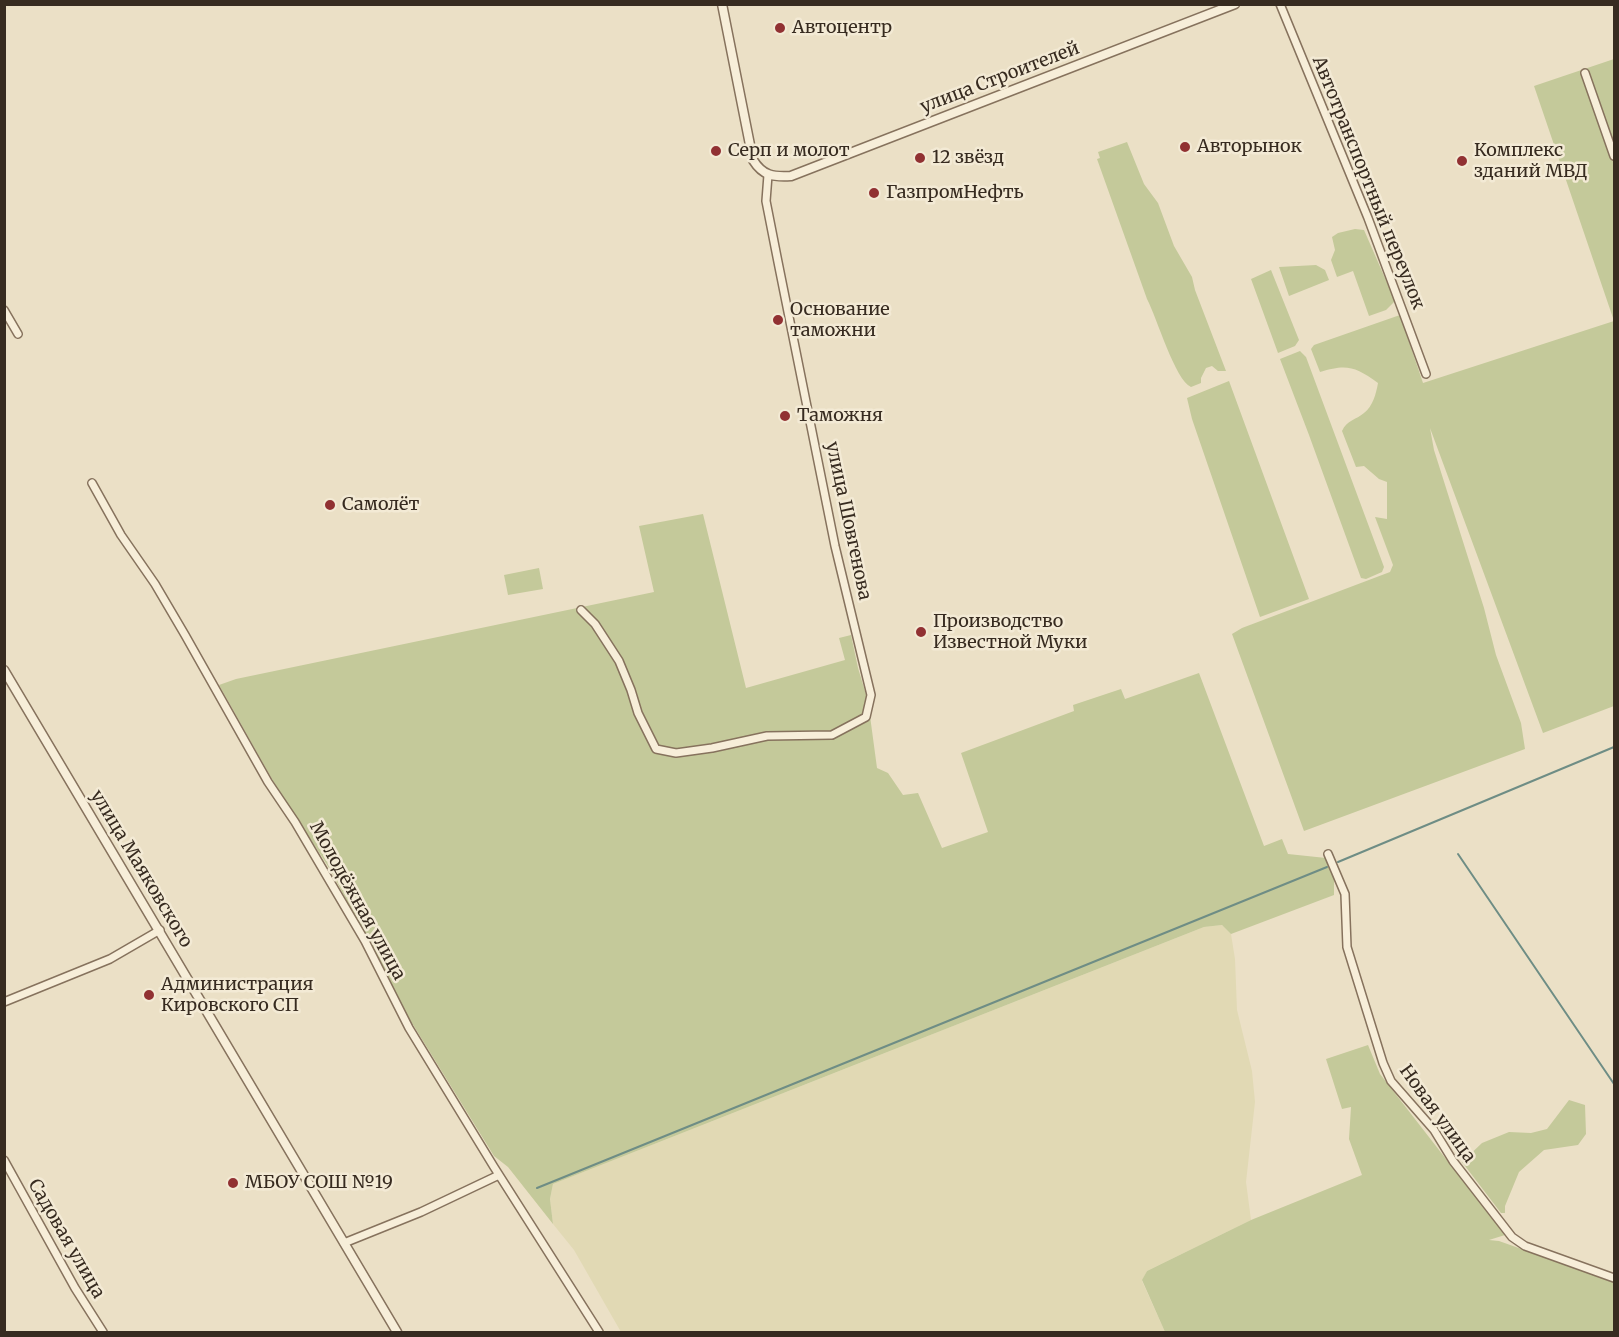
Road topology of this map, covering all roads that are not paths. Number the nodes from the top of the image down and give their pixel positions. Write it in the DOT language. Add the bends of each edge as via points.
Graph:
graph roads {
  1 [pos="722,4"];
  2 [pos="1235,4"];
  3 [pos="1280,4"];
  4 [pos="1585,73"];
  5 [pos="1614,156"];
  6 [pos="772,176"];
  7 [pos="4,310"];
  8 [pos="18,334"];
  9 [pos="1426,374"];
  10 [pos="92,483"];
  11 [pos="581,610"];
  12 [pos="4,670"];
  13 [pos="1328,854"];
  14 [pos="160,930"];
  15 [pos="4,1002"];
  16 [pos="4,1160"];
  17 [pos="499,1175"];
  18 [pos="344,1243"];
  19 [pos="1614,1278"];
  20 [pos="104,1332"];
  21 [pos="397,1332"];
  22 [pos="599,1332"];
  1 -- 6 [label="street" via="753,160 760,170"];
  2 -- 6 [label="street, улица Строителей" via="791,176"];
  3 -- 9 [label="street, Автотранспортный переулок" via="1368,218"];
  4 -- 5 [label="street"];
  6 -- 11 [label="street, улица Шовгенова" via="766,201 835,546 870,695 866,717 832,735 767,736 676,753 656,749 619,662 595,624"];
  7 -- 8 [label="street"];
  10 -- 17 [label="street, Молодёжная улица" via="365,941 409,1028"];
  12 -- 14 [label="street, улица Маяковского"];
  13 -- 19 [label="street, Новая улица" via="1345,894 1347,947 1356,981 1391,1081 1434,1130 1512,1237"];
  14 -- 15 [label="street" via="110,959"];
  14 -- 18 [label="street, улица Маяковского"];
  16 -- 20 [label="street, Садовая улица"];
  17 -- 18 [label="street"];
  17 -- 22 [label="street, Молодёжная улица"];
  18 -- 21 [label="street, улица Маяковского"];
}
